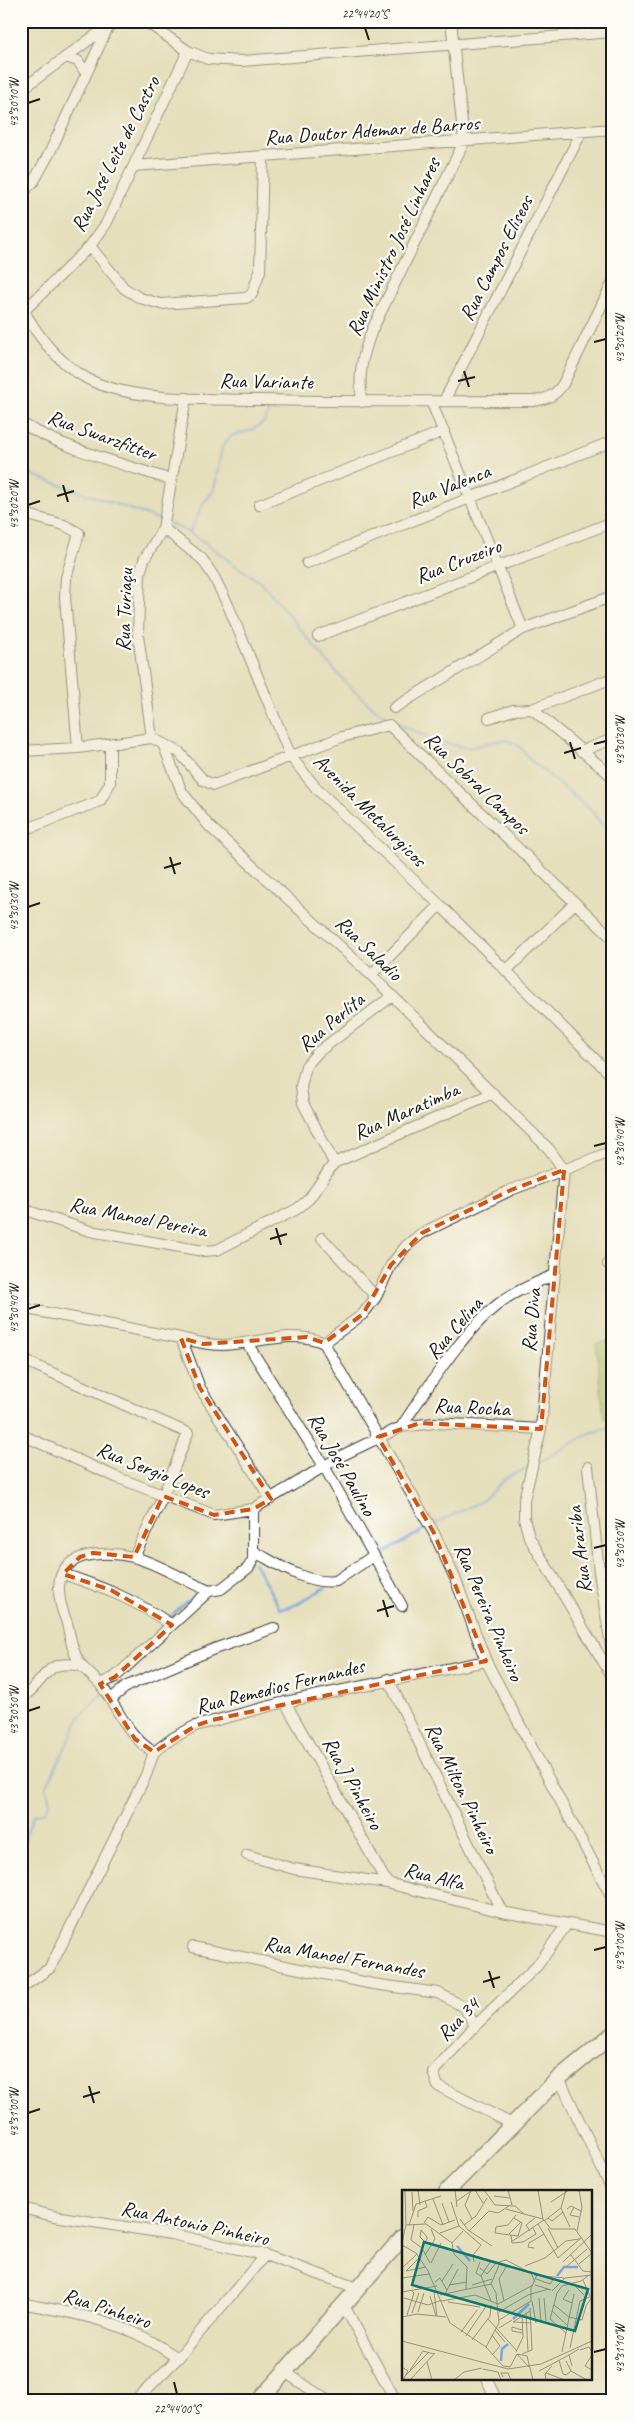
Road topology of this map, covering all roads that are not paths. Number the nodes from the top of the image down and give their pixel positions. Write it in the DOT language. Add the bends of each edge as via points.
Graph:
graph roads {
  1 [pos="145,21"];
  2 [pos="451,21"];
  3 [pos="111,23"];
  4 [pos="613,32"];
  5 [pos="453,46"];
  6 [pos="188,51"];
  7 [pos="66,56"];
  8 [pos="86,73"];
  9 [pos="21,90"];
  10 [pos="613,129"];
  11 [pos="582,132"];
  12 [pos="464,142"];
  13 [pos="263,158"];
  14 [pos="134,166"];
  15 [pos="21,195"];
  16 [pos="90,246"];
  17 [pos="613,282"];
  18 [pos="22,308"];
  19 [pos="186,398"];
  20 [pos="431,401"];
  21 [pos="444,401"];
  22 [pos="362,402"];
  23 [pos="21,423"];
  24 [pos="444,431"];
  25 [pos="606,444"];
  26 [pos="170,480"];
  27 [pos="470,497"];
  28 [pos="259,505"];
  29 [pos="21,513"];
  30 [pos="613,522"];
  31 [pos="163,527"];
  32 [pos="307,563"];
  33 [pos="498,566"];
  34 [pos="613,596"];
  35 [pos="523,629"];
  36 [pos="318,636"];
  37 [pos="613,678"];
  38 [pos="394,708"];
  39 [pos="532,709"];
  40 [pos="489,718"];
  41 [pos="152,738"];
  42 [pos="613,739"];
  43 [pos="163,744"];
  44 [pos="110,745"];
  45 [pos="78,748"];
  46 [pos="21,751"];
  47 [pos="581,751"];
  48 [pos="291,758"];
  49 [pos="613,777"];
  50 [pos="21,831"];
  51 [pos="574,902"];
  52 [pos="440,905"];
  53 [pos="613,939"];
  54 [pos="506,972"];
  55 [pos="371,975"];
  56 [pos="392,996"];
  57 [pos="613,1077"];
  58 [pos="493,1093"];
  59 [pos="613,1151"];
  60 [pos="334,1164"];
  61 [pos="564,1170"];
  62 [pos="25,1210"];
  63 [pos="322,1238"];
  64 [pos="554,1275"];
  65 [pos="376,1297"];
  66 [pos="21,1308"];
  67 [pos="180,1338"];
  68 [pos="247,1343"];
  69 [pos="324,1343"];
  70 [pos="21,1359"];
  71 [pos="401,1427"];
  72 [pos="541,1430"];
  73 [pos="24,1436"];
  74 [pos="378,1437"];
  75 [pos="324,1466"];
  76 [pos="588,1467"];
  77 [pos="163,1496"];
  78 [pos="271,1499"];
  79 [pos="252,1509"];
  80 [pos="255,1552"];
  81 [pos="134,1557"];
  82 [pos="375,1559"];
  83 [pos="613,1570"];
  84 [pos="599,1572"];
  85 [pos="63,1574"];
  86 [pos="209,1591"];
  87 [pos="402,1606"];
  88 [pos="172,1625"];
  89 [pos="274,1628"];
  90 [pos="613,1658"];
  91 [pos="486,1661"];
  92 [pos="82,1666"];
  93 [pos="613,1678"];
  94 [pos="388,1679"];
  95 [pos="100,1684"];
  96 [pos="21,1698"];
  97 [pos="110,1698"];
  98 [pos="285,1702"];
  99 [pos="154,1752"];
  100 [pos="247,1854"];
  101 [pos="387,1883"];
  102 [pos="613,1900"];
  103 [pos="502,1912"];
  104 [pos="567,1924"];
  105 [pos="613,1932"];
  106 [pos="193,1947"];
  107 [pos="21,1988"];
  108 [pos="475,2026"];
  109 [pos="613,2034"];
  110 [pos="559,2078"];
  111 [pos="512,2124"];
  112 [pos="448,2190"];
  113 [pos="613,2192"];
  114 [pos="21,2208"];
  115 [pos="402,2238"];
  116 [pos="265,2255"];
  117 [pos="357,2288"];
  118 [pos="21,2303"];
  119 [pos="343,2304"];
  120 [pos="178,2358"];
  121 [pos="284,2372"];
  122 [pos="487,2380"];
  123 [pos="135,2401"];
  124 [pos="259,2401"];
  125 [pos="328,2401"];
  126 [pos="396,2401"];
  127 [pos="497,2401"];
  1 -- 6 [label="street"];
  2 -- 5 [label="street, Rua Ministro José Linhares"];
  3 -- 7 [label="street"];
  3 -- 8 [label="street"];
  4 -- 5 [label="street"];
  5 -- 6 [label="street" via="242,61 208,59"];
  5 -- 12 [label="street, Rua Ministro José Linhares"];
  6 -- 14 [label="street, Rua José Leite de Castro"];
  7 -- 8 [label="street" via="78,61"];
  7 -- 9 [label="street"];
  8 -- 15 [label="street" via="50,152 34,181"];
  10 -- 11 [label="street, Rua Doutor Ademar de Barros"];
  11 -- 12 [label="street, Rua Doutor Ademar de Barros"];
  11 -- 21 [label="street, Rua Campos Eliseos"];
  12 -- 13 [label="street, Rua Doutor Ademar de Barros"];
  12 -- 22 [label="street, Rua Ministro José Linhares" via="372,330 362,358 359,382"];
  13 -- 14 [label="street, Rua Doutor Ademar de Barros"];
  13 -- 16 [label="street" via="260,271 252,294 246,298 161,304 140,298 124,288"];
  14 -- 16 [label="street, Rua José Leite de Castro" via="106,224"];
  16 -- 18 [label="street, Rua José Leite de Castro"];
  17 -- 21 [label="street, Rua Variante" via="557,393 533,401"];
  18 -- 19 [label="street, Rua Variante" via="38,335 61,362 87,379 122,391"];
  19 -- 22 [label="street, Rua Variante"];
  19 -- 26 [label="street, Rua Turiaçu"];
  20 -- 21 [label="street, Rua Variante"];
  20 -- 22 [label="street, Rua Variante"];
  20 -- 24 [label="street"];
  23 -- 26 [label="street, Rua Swarzfitter" via="72,447"];
  24 -- 27 [label="street"];
  24 -- 28 [label="street"];
  25 -- 27 [label="street, Rua Valenca"];
  26 -- 31 [label="street, Rua Turiaçu"];
  27 -- 32 [label="street, Rua Valenca"];
  27 -- 33 [label="street"];
  29 -- 45 [label="street" via="64,525 79,533 66,578 65,597"];
  30 -- 33 [label="street, Rua Cruzeiro"];
  31 -- 41 [label="street, Rua Turiaçu" via="140,573 138,635"];
  31 -- 48 [label="street, Avenida Metalurgicos" via="202,559 214,577"];
  33 -- 35 [label="street"];
  33 -- 36 [label="street, Rua Cruzeiro"];
  34 -- 35 [label="street"];
  35 -- 38 [label="street"];
  37 -- 39 [label="street"];
  39 -- 40 [label="street" via="513,710"];
  39 -- 47 [label="street"];
  41 -- 43 [label="street"];
  41 -- 44 [label="street"];
  42 -- 47 [label="street"];
  43 -- 48 [label="street" via="179,752 203,780 214,785"];
  43 -- 55 [label="street, Rua Saladio" via="182,792 208,826"];
  44 -- 45 [label="street"];
  44 -- 50 [label="street" via="110,783 100,801"];
  45 -- 46 [label="street"];
  47 -- 49 [label="street"];
  48 -- 51 [label="street, Rua Sobral Campos" via="342,737 389,725"];
  48 -- 52 [label="street, Avenida Metalurgicos" via="317,789"];
  51 -- 53 [label="street, Rua Sobral Campos"];
  51 -- 54 [label="street"];
  52 -- 54 [label="street, Avenida Metalurgicos"];
  52 -- 55 [label="street, Rua Perlita"];
  54 -- 57 [label="street, Avenida Metalurgicos"];
  55 -- 56 [label="street, Rua Saladio"];
  56 -- 58 [label="street, Rua Saladio"];
  56 -- 60 [label="street, Rua Perlita" via="318,1052 306,1066 303,1103"];
  58 -- 60 [label="street, Rua Maratimba"];
  58 -- 61 [label="street, Rua Saladio" via="549,1149"];
  59 -- 61 [label="street"];
  60 -- 62 [label="street, Rua Manoel Pereira" via="309,1199 297,1209 217,1250 203,1251 90,1231"];
  61 -- 64 [label="street, Rua Diva"];
  61 -- 65 [label="street" via="511,1190 422,1233 391,1265"];
  63 -- 65 [label="street"];
  64 -- 71 [label="street, Rua Celina" via="505,1299 483,1317 440,1370"];
  64 -- 72 [label="street, Rua Diva"];
  65 -- 69 [label="street" via="363,1314"];
  66 -- 67 [label="street"];
  67 -- 68 [label="street" via="203,1344"];
  67 -- 78 [label="street" via="200,1388"];
  68 -- 69 [label="street" via="307,1337"];
  68 -- 75 [label="street, Rua José Paulino"];
  69 -- 74 [label="street, Rua Pereira Pinheiro"];
  70 -- 77 [label="street" via="188,1433"];
  71 -- 72 [label="street, Rua Rocha" via="434,1423"];
  71 -- 74 [label="street, Rua Sergio Lopes"];
  72 -- 93 [label="street, Rua Diva" via="524,1500 529,1537"];
  73 -- 77 [label="street, Rua Sergio Lopes"];
  74 -- 75 [label="street, Rua Sergio Lopes"];
  74 -- 91 [label="street, Rua Pereira Pinheiro" via="434,1533 455,1578"];
  75 -- 78 [label="street, Rua Sergio Lopes"];
  75 -- 82 [label="street, Rua José Paulino"];
  76 -- 84 [label="street, Rua Arariba"];
  77 -- 79 [label="street, Rua Sergio Lopes" via="214,1515"];
  77 -- 81 [label="street"];
  78 -- 79 [label="street, Rua Sergio Lopes"];
  79 -- 80 [label="street"];
  80 -- 82 [label="street" via="296,1574 329,1582"];
  80 -- 86 [label="street" via="248,1568 221,1589"];
  81 -- 85 [label="street" via="93,1553 80,1557"];
  81 -- 86 [label="street"];
  82 -- 87 [label="street, Rua José Paulino"];
  83 -- 84 [label="street"];
  84 -- 90 [label="street, Rua Arariba"];
  85 -- 88 [label="street" via="111,1590"];
  85 -- 92 [label="street" via="58,1586 60,1599"];
  86 -- 88 [label="street"];
  88 -- 95 [label="street" via="115,1677"];
  89 -- 97 [label="street" via="127,1686"];
  91 -- 94 [label="street, Rua Remedios Fernandes"];
  91 -- 102 [label="street, Rua Pereira Pinheiro"];
  92 -- 95 [label="street"];
  92 -- 96 [label="street" via="68,1663 53,1666"];
  94 -- 98 [label="street, Rua Remedios Fernandes"];
  94 -- 103 [label="street, Rua Milton Pinheiro"];
  95 -- 97 [label="street"];
  97 -- 99 [label="street" via="135,1739"];
  98 -- 99 [label="street, Rua Remedios Fernandes" via="195,1726"];
  98 -- 101 [label="street, Rua J Pinheiro"];
  99 -- 107 [label="street" via="146,1775 58,1955 50,1968"];
  100 -- 101 [label="street, Rua Alfa" via="315,1874"];
  101 -- 103 [label="street, Rua Alfa"];
  103 -- 104 [label="street, Rua Alfa"];
  104 -- 105 [label="street, Rua Alfa"];
  104 -- 108 [label="street, Rua 34" via="537,1966"];
  106 -- 108 [label="street, Rua Manoel Fernandes" via="373,1984 438,1993 464,2007"];
  108 -- 111 [label="street, Rua 34" via="433,2072 438,2086"];
  109 -- 110 [label="main road"];
  110 -- 111 [label="main road"];
  110 -- 113 [label="street"];
  111 -- 112 [label="main road"];
  114 -- 116 [label="street, Rua Antonio Pinheiro" via="171,2234"];
  115 -- 117 [label="main road"];
  116 -- 117 [label="street, Rua Antonio Pinheiro"];
  116 -- 120 [label="street"];
  117 -- 119 [label="main road"];
  118 -- 120 [label="street, Rua Pinheiro" via="117,2327 143,2337"];
  119 -- 121 [label="main road"];
  119 -- 126 [label="street"];
  120 -- 123 [label="street"];
  121 -- 124 [label="main road"];
  121 -- 125 [label="street"];
  122 -- 127 [label="street"];
}
